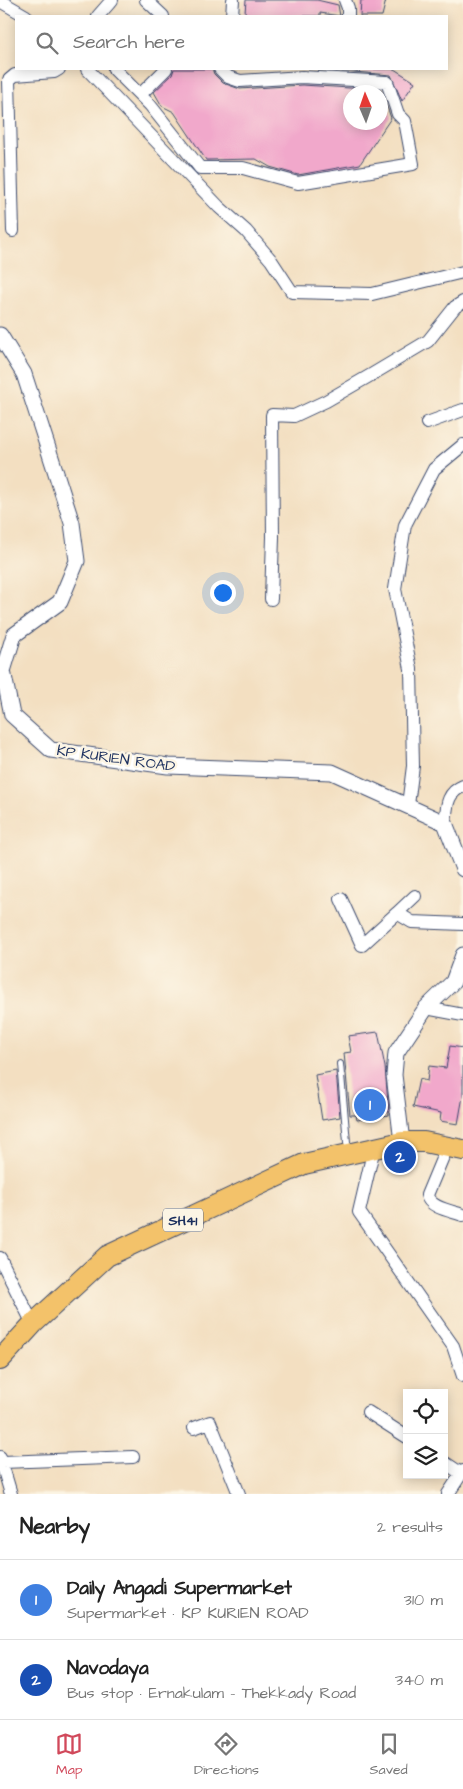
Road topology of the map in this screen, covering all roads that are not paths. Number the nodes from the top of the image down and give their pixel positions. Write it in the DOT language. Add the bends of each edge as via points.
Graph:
graph roads {
  1 [pos="112,0"];
  2 [pos="146,0"];
  3 [pos="233,0"];
  4 [pos="345,0"];
  5 [pos="0,1"];
  6 [pos="24,15"];
  7 [pos="99,15"];
  8 [pos="162,15"];
  9 [pos="232,15"];
  10 [pos="348,15"];
  11 [pos="57,70"];
  12 [pos="88,70"];
  13 [pos="115,70"];
  14 [pos="165,70"];
  15 [pos="221,70"];
  16 [pos="140,95"];
  17 [pos="13,231"];
  18 [pos="463,272"];
  19 [pos="463,302"];
  20 [pos="0,335"];
  21 [pos="463,410"];
  22 [pos="427,424"];
  23 [pos="463,445"];
  24 [pos="271,599"];
  25 [pos="463,786"];
  26 [pos="408,805"];
  27 [pos="445,823"];
  28 [pos="463,869"];
  29 [pos="415,896"];
  30 [pos="341,898"];
  31 [pos="397,913"];
  32 [pos="463,924"];
  33 [pos="463,954"];
  34 [pos="426,1008"];
  35 [pos="463,1016"];
  36 [pos="340,1064"];
  37 [pos="402,1142"];
  38 [pos="374,1148"];
  39 [pos="455,1149"];
  40 [pos="348,1154"];
  41 [pos="463,1215"];
  42 [pos="0,1258"];
  43 [pos="33,1324"];
  44 [pos="0,1360"];
  45 [pos="463,1376"];
  46 [pos="368,1412"];
  47 [pos="194,1428"];
  48 [pos="403,1434"];
  49 [pos="132,1457"];
  50 [pos="1,1459"];
  51 [pos="448,1464"];
  52 [pos="463,1473"];
  53 [pos="11,1494"];
  54 [pos="239,1494"];
  55 [pos="448,1494"];
  1 -- 7 [label="street"];
  2 -- 8 [label="street"];
  3 -- 9 [label="street"];
  4 -- 10 [label="street"];
  5 -- 6 [label="street"];
  11 -- 17 [label="street" via="15,75 9,80"];
  12 -- 18 [label="street" via="246,231 292,292 372,294"];
  13 -- 16 [label="street"];
  14 -- 16 [label="street"];
  15 -- 16 [label="street" via="228,77 240,81 302,77 388,82 398,114 405,121 412,164 298,182 243,168 200,168"];
  19 -- 24 [label="street" via="455,307 428,341 371,375 294,416 272,415"];
  20 -- 26 [label="street, KP KURIEN ROAD" via="24,374 42,427 72,523 77,562 60,602 14,635 3,671 12,715 51,750 168,766 332,772"];
  21 -- 22 [label="street"];
  23 -- 26 [label="street" via="434,469 405,524 395,589 411,669 413,766"];
  25 -- 27 [label="street" via="455,790 447,802"];
  26 -- 27 [label="street, KP KURIEN ROAD"];
  27 -- 28 [label="street"];
  29 -- 31 [label="street"];
  30 -- 31 [label="street" via="362,945"];
  31 -- 32 [label="street" via="412,922"];
  33 -- 34 [label="street" via="453,982"];
  34 -- 35 [label="street"];
  34 -- 37 [label="street" via="396,1053 394,1075"];
  36 -- 40 [label="lane"];
  37 -- 38 [label="main road, SH41"];
  37 -- 39 [label="main road, SH41" via="424,1142"];
  38 -- 40 [label="main road, SH41"];
  38 -- 45 [label="street" via="359,1212 453,1346"];
  39 -- 41 [label="street" via="427,1195 433,1205"];
  40 -- 43 [label="main road, SH41" via="304,1164 107,1256"];
  42 -- 43 [label="street"];
  43 -- 44 [label="main road, SH41"];
  46 -- 48 [label="street"];
  47 -- 54 [label="street" via="210,1422"];
  49 -- 50 [label="street"];
  50 -- 53 [label="street"];
  51 -- 52 [label="street"];
  52 -- 55 [label="street"];
}
